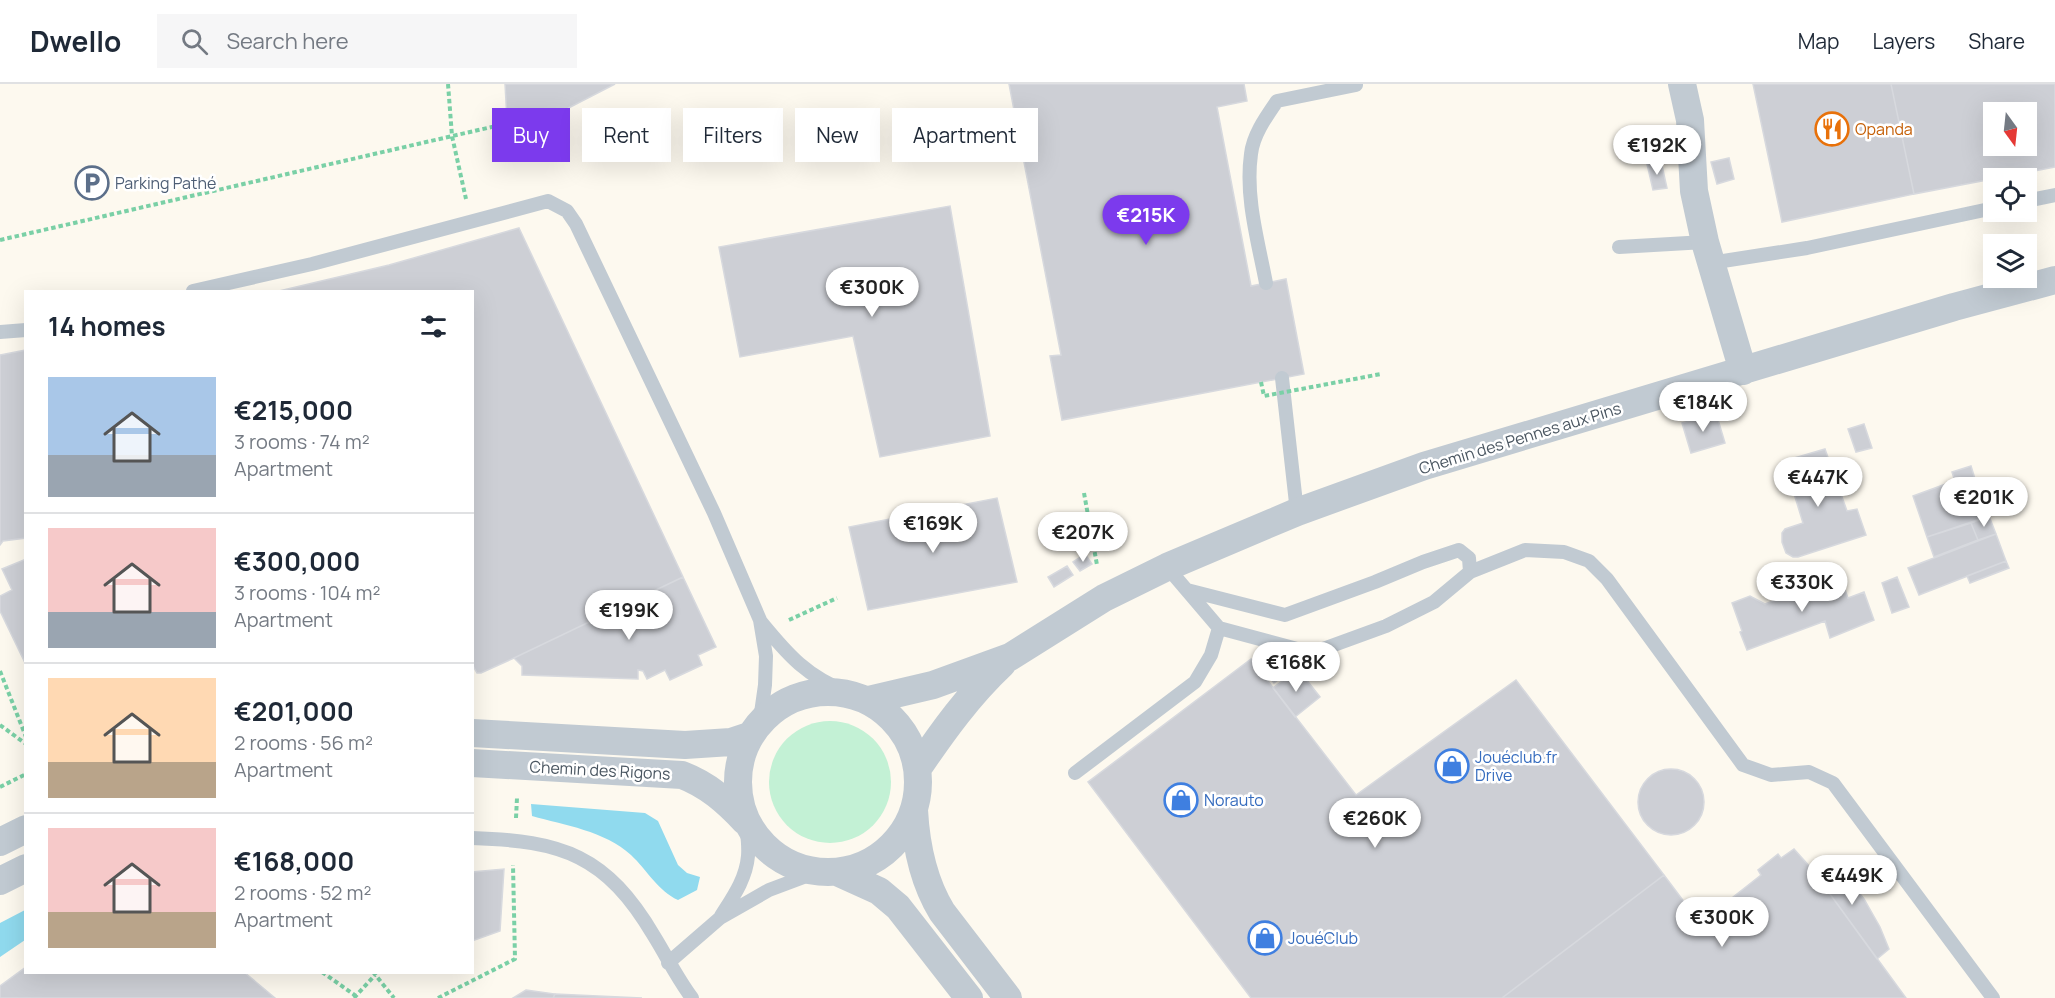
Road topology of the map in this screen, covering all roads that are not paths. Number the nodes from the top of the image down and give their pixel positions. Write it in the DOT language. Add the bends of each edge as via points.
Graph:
graph roads {
  1 [pos="1682,84"];
  2 [pos="1356,85"];
  3 [pos="2055,195"];
  4 [pos="2037,199"];
  5 [pos="1983,210"];
  6 [pos="1619,247"];
  7 [pos="1707,253"];
  8 [pos="2055,280"];
  9 [pos="1266,283"];
  10 [pos="197,290"];
  11 [pos="24,330"];
  12 [pos="0,332"];
  13 [pos="1743,370"];
  14 [pos="1282,378"];
  15 [pos="1297,512"];
  16 [pos="1167,567"];
  17 [pos="1470,573"];
  18 [pos="1187,590"];
  19 [pos="760,620"];
  20 [pos="1219,628"];
  21 [pos="1010,657"];
  22 [pos="859,697"];
  23 [pos="755,728"];
  24 [pos="474,733"];
  25 [pos="474,763"];
  26 [pos="918,768"];
  27 [pos="1075,773"];
  28 [pos="914,810"];
  29 [pos="746,823"];
  30 [pos="24,830"];
  31 [pos="474,838"];
  32 [pos="0,842"];
  33 [pos="24,869"];
  34 [pos="827,872"];
  35 [pos="0,881"];
  36 [pos="720,918"];
  37 [pos="668,963"];
  38 [pos="692,998"];
  39 [pos="969,998"];
  40 [pos="1008,998"];
  41 [pos="1993,998"];
  1 -- 7 [label="street" via="1690,120 1694,191"];
  2 -- 9 [label="lane" via="1277,101 1261,124 1251,153 1251,198"];
  3 -- 4 [label="lane"];
  5 -- 7 [label="lane" via="1808,248"];
  6 -- 7 [label="lane"];
  7 -- 13 [label="street"];
  8 -- 13 [label="street, Chemin des Pennes aux Pins"];
  10 -- 19 [label="lane" via="548,201 567,211 714,513"];
  11 -- 12 [label="lane"];
  13 -- 15 [label="street, Chemin des Pennes aux Pins" via="1424,466"];
  14 -- 15 [label="lane"];
  15 -- 16 [label="street, Chemin des Pennes aux Pins"];
  16 -- 18 [label="lane"];
  16 -- 21 [label="street, Chemin des Pennes aux Pins" via="1104,598"];
  17 -- 18 [label="lane" via="1469,558 1459,550 1285,615"];
  17 -- 20 [label="lane" via="1434,602 1386,626 1311,652"];
  17 -- 41 [label="lane" via="1525,550 1563,552 1588,561 1607,579 1743,765 1771,775 1809,772 1833,783"];
  18 -- 20 [label="lane"];
  19 -- 22 [label="lane" via="788,655 814,676"];
  19 -- 23 [label="lane" via="766,656 765,685"];
  20 -- 27 [label="lane" via="1211,655 1195,682"];
  21 -- 22 [label="street, Chemin des Pennes aux Pins" via="933,685"];
  21 -- 26 [label="street, Chemin des Pennes aux Pins" via="947,725"];
  22 -- 23 [label="street" via="828,691 807,693 775,708"];
  22 -- 26 [label="street" via="892,717 909,740"];
  23 -- 24 [label="street, Chemin des Rigons" via="720,743 685,745"];
  23 -- 29 [label="street" via="738,764 738,795"];
  25 -- 29 [label="street, Chemin des Rigons" via="682,775 708,786"];
  26 -- 28 [label="street"];
  28 -- 34 [label="street" via="905,829 885,852 858,867"];
  28 -- 40 [label="street" via="915,836 934,900"];
  29 -- 34 [label="street" via="779,858 796,867"];
  29 -- 36 [label="lane" via="745,871"];
  30 -- 32 [label="street"];
  31 -- 37 [label="lane" via="556,847 594,865 627,895"];
  33 -- 35 [label="street"];
  34 -- 36 [label="lane" via="769,890"];
  34 -- 39 [label="street" via="879,891 898,907"];
  36 -- 37 [label="lane"];
  37 -- 38 [label="lane"];
}
